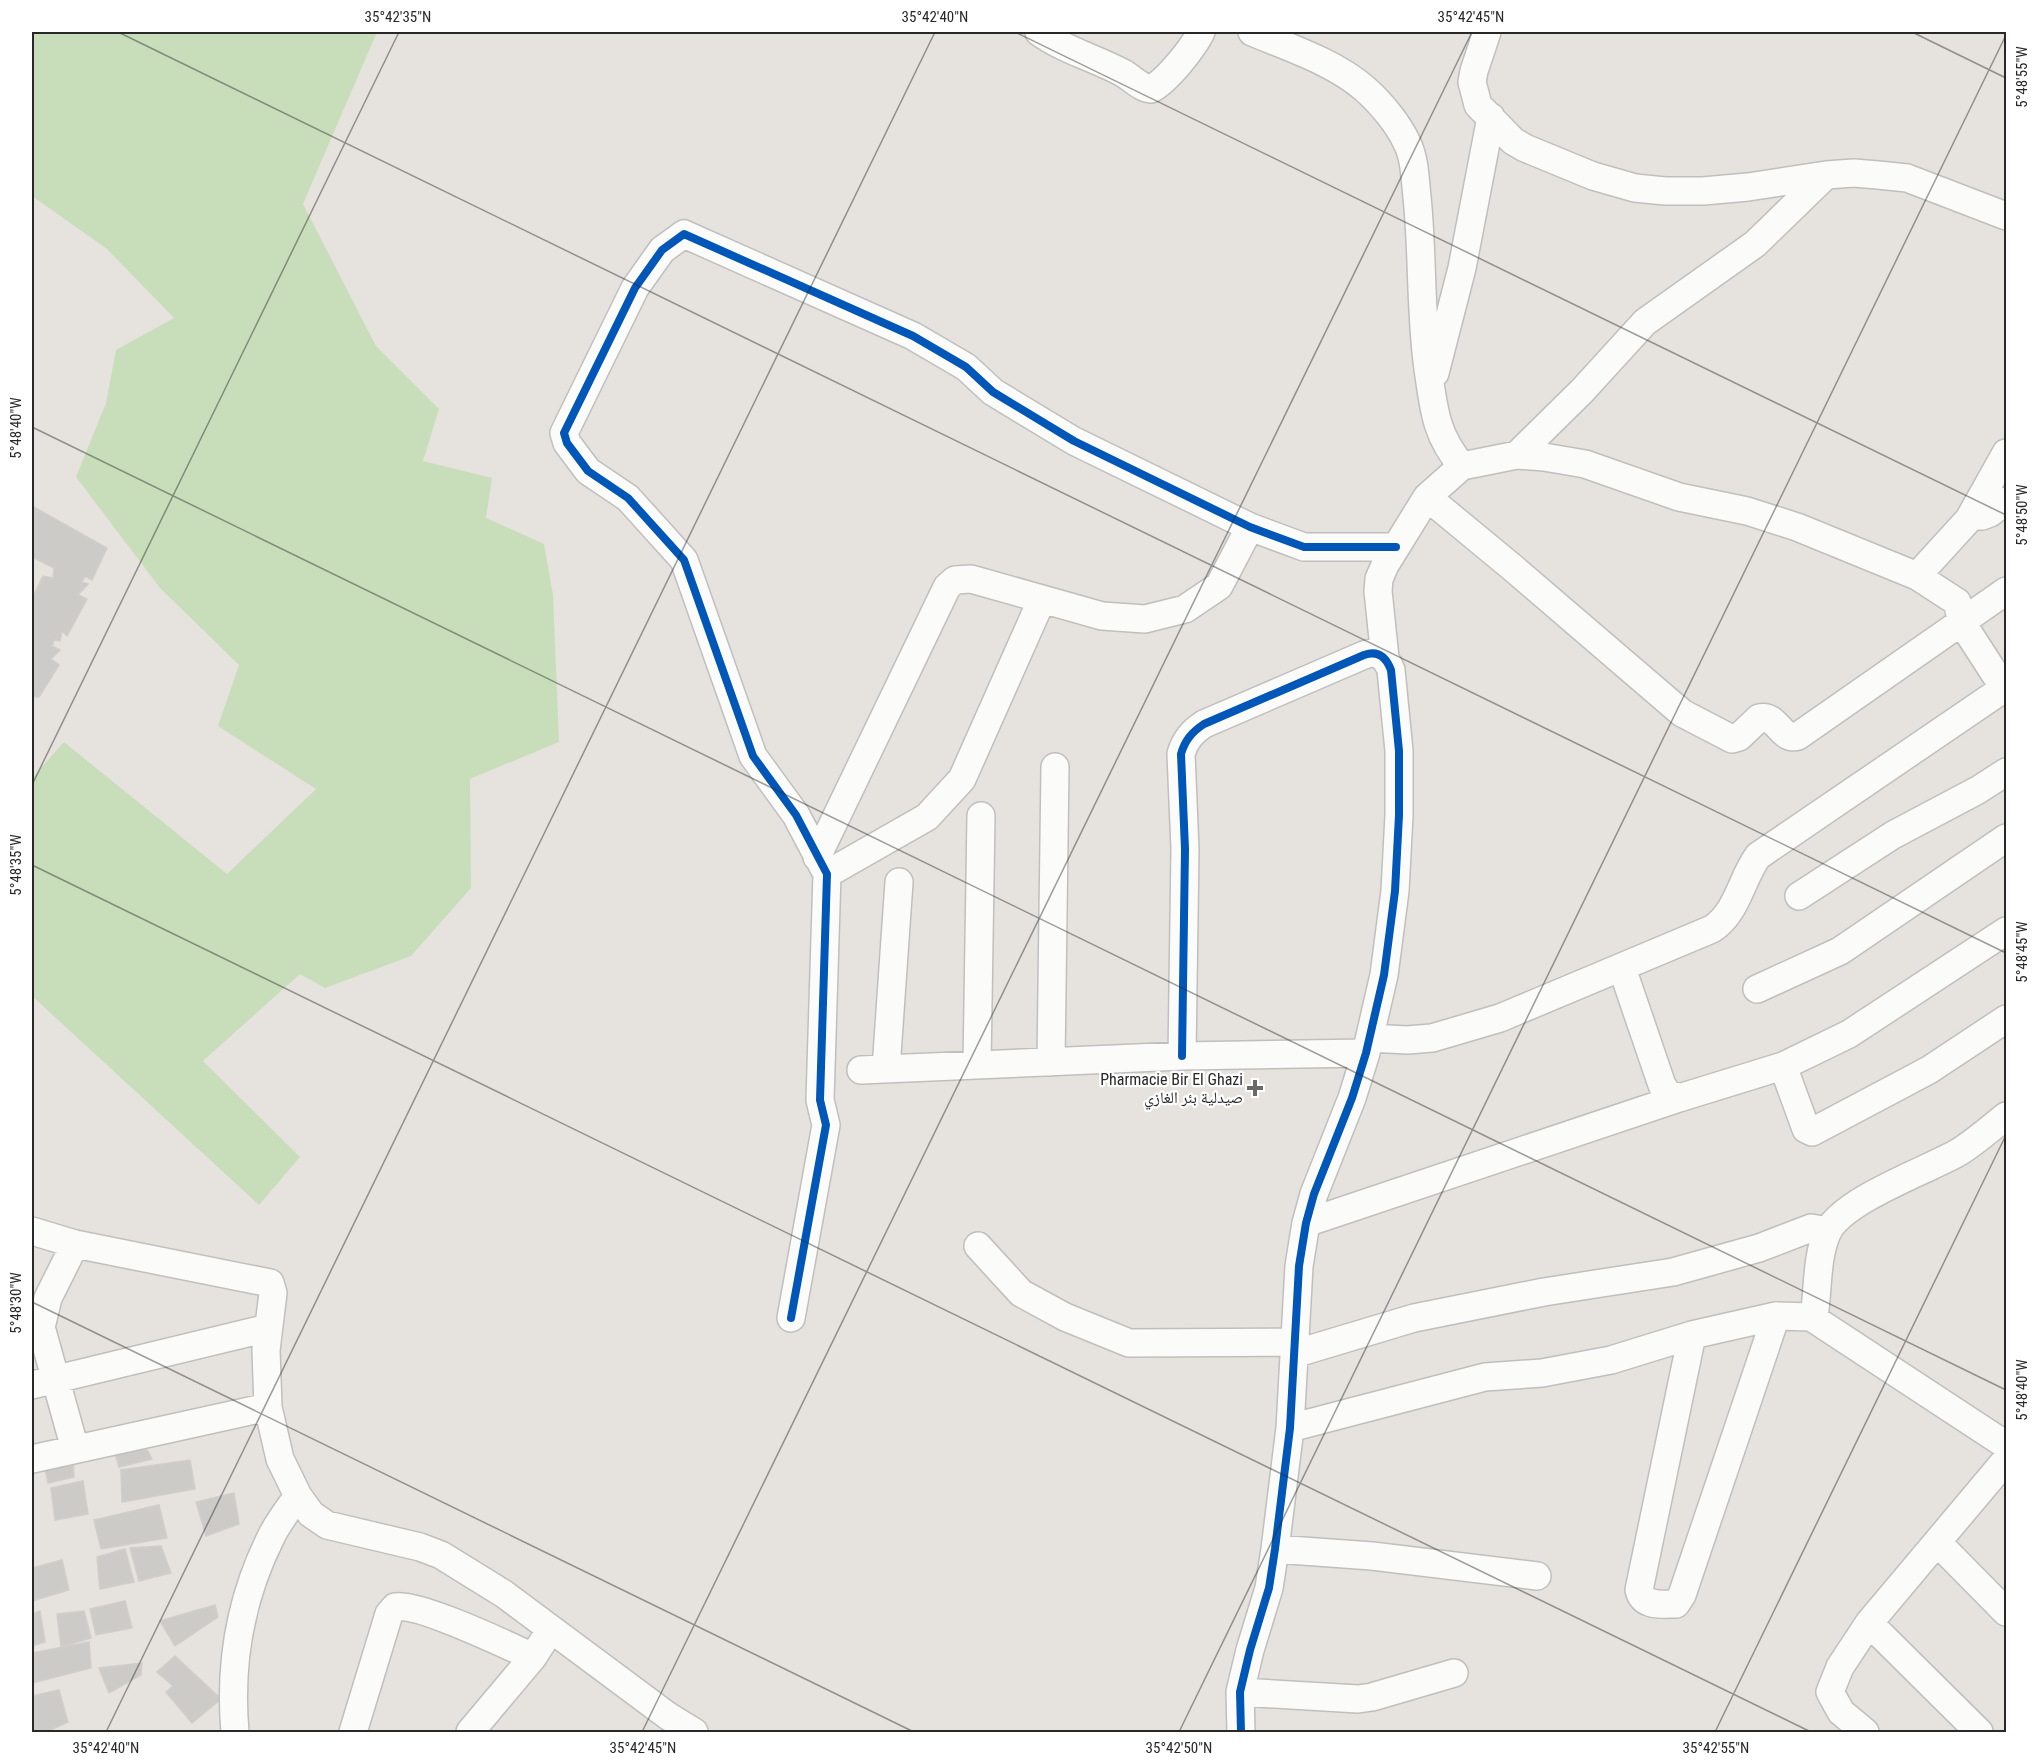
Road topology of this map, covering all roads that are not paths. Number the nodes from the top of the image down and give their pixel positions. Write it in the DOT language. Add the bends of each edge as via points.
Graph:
graph roads {
  1 [pos="1039,32"];
  2 [pos="1201,32"];
  3 [pos="1252,32"];
  4 [pos="1487,32"];
  5 [pos="1491,117"];
  6 [pos="1826,175"];
  7 [pos="2007,216"];
  8 [pos="1431,386"];
  9 [pos="2007,453"];
  10 [pos="1516,454"];
  11 [pos="1462,466"];
  12 [pos="1426,497"];
  13 [pos="2007,501"];
  14 [pos="1975,510"];
  15 [pos="1250,527"];
  16 [pos="1396,547"];
  17 [pos="1917,576"];
  18 [pos="2007,591"];
  19 [pos="1042,599"];
  20 [pos="1962,623"];
  21 [pos="1385,658"];
  22 [pos="2005,688"];
  23 [pos="1055,767"];
  24 [pos="2007,772"];
  25 [pos="981,816"];
  26 [pos="2007,838"];
  27 [pos="822,866"];
  28 [pos="899,882"];
  29 [pos="1799,896"];
  30 [pos="2007,932"];
  31 [pos="1622,968"];
  32 [pos="1757,989"];
  33 [pos="2007,1018"];
  34 [pos="1368,1045"];
  35 [pos="1182,1056"];
  36 [pos="1051,1062"];
  37 [pos="977,1065"];
  38 [pos="1783,1066"];
  39 [pos="1679,1098"];
  40 [pos="2007,1116"];
  41 [pos="1306,1223"];
  42 [pos="32,1231"];
  43 [pos="1828,1231"];
  44 [pos="75,1244"];
  45 [pos="978,1246"];
  46 [pos="1776,1316"];
  47 [pos="1811,1317"];
  48 [pos="791,1318"];
  49 [pos="268,1328"];
  50 [pos="1692,1335"];
  51 [pos="1294,1348"];
  52 [pos="44,1382"];
  53 [pos="268,1407"];
  54 [pos="1290,1428"];
  55 [pos="2007,1445"];
  56 [pos="75,1449"];
  57 [pos="32,1459"];
  58 [pos="2007,1460"];
  59 [pos="298,1496"];
  60 [pos="1937,1542"];
  61 [pos="1275,1549"];
  62 [pos="1537,1575"];
  63 [pos="2007,1612"];
  64 [pos="1869,1623"];
  65 [pos="551,1629"];
  66 [pos="533,1657"];
  67 [pos="1454,1673"];
  68 [pos="1240,1692"];
  69 [pos="235,1732"];
  70 [pos="353,1732"];
  71 [pos="470,1732"];
  72 [pos="694,1732"];
  73 [pos="1240,1732"];
  74 [pos="1865,1732"];
  75 [pos="1979,1732"];
  1 -- 2 [label="street" via="1151,89 1182,59"];
  3 -- 8 [label="street" via="1323,63 1365,89 1407,143 1419,223"];
  4 -- 5 [label="street" via="1472,82 1478,105"];
  5 -- 6 [label="street" via="1503,133 1525,148 1593,176 1635,188 1703,191"];
  5 -- 8 [label="street" via="1459,279"];
  6 -- 7 [label="street" via="1854,173 1907,178"];
  6 -- 10 [label="street" via="1755,244 1645,322 1582,391"];
  8 -- 11 [label="street" via="1440,433"];
  9 -- 14 [label="street"];
  10 -- 11 [label="street"];
  10 -- 17 [label="street" via="1585,465 1679,497 1767,516"];
  11 -- 12 [label="street"];
  12 -- 16 [label="street"];
  12 -- 20 [label="street" via="1682,713 1732,739 1764,717 1788,737 1798,736"];
  13 -- 14 [label="street" via="1982,516"];
  14 -- 17 [label="street"];
  15 -- 16 [label="street" via="1304,547"];
  15 -- 19 [label="street" via="1219,586 1185,609 1145,619 1102,616"];
  15 -- 27 [label="street" via="1074,441 993,392 966,367 913,336 684,234 662,250 630,298 564,433 588,471 628,498 684,560 753,756 796,815"];
  16 -- 21 [label="street" via="1379,579"];
  17 -- 20 [label="street" via="1957,602"];
  18 -- 20 [label="street"];
  19 -- 27 [label="street" via="962,779 927,817"];
  19 -- 27 [label="street" via="971,579 955,580 947,587"];
  20 -- 22 [label="street"];
  21 -- 34 [label="street" via="1391,670 1399,751 1399,815 1395,891"];
  21 -- 35 [label="street" via="1365,655 1204,724 1183,746"];
  22 -- 31 [label="street" via="1758,856 1721,923"];
  23 -- 36 [label="street"];
  24 -- 29 [label="street" via="1893,835"];
  25 -- 37 [label="street"];
  26 -- 32 [label="street" via="1840,951"];
  27 -- 48 [label="street" via="819,1100 826,1125"];
  28 -- 37 [label="street" via="874,1070"];
  30 -- 38 [label="street" via="1849,1034"];
  31 -- 34 [label="street" via="1500,1018 1432,1038"];
  31 -- 39 [label="street" via="1662,1085 1667,1093"];
  33 -- 38 [label="street" via="1929,1071 1812,1132 1806,1129"];
  34 -- 35 [label="street"];
  34 -- 41 [label="street"];
  35 -- 36 [label="street"];
  36 -- 37 [label="street"];
  38 -- 39 [label="street"];
  39 -- 41 [label="street"];
  40 -- 43 [label="street" via="1959,1152 1854,1205"];
  41 -- 51 [label="street"];
  42 -- 44 [label="street"];
  43 -- 47 [label="street" via="1821,1250"];
  43 -- 51 [label="street" via="1811,1228 1759,1248 1673,1272 1414,1318"];
  44 -- 49 [label="street" via="267,1282 273,1293"];
  44 -- 52 [label="street" via="48,1298 41,1327"];
  45 -- 51 [label="street" via="1021,1293 1065,1317 1129,1343"];
  46 -- 47 [label="street"];
  46 -- 50 [label="street"];
  46 -- 50 [label="street" via="1682,1595 1676,1604 1646,1603 1639,1590"];
  47 -- 55 [label="street"];
  49 -- 52 [label="street"];
  49 -- 53 [label="street"];
  50 -- 54 [label="street" via="1611,1360 1542,1373 1485,1377"];
  51 -- 54 [label="street"];
  52 -- 56 [label="street"];
  53 -- 56 [label="street"];
  53 -- 59 [label="street" via="280,1459"];
  54 -- 61 [label="street"];
  56 -- 57 [label="street"];
  58 -- 60 [label="street"];
  59 -- 65 [label="street" via="327,1525 441,1555"];
  59 -- 69 [label="street" via="272,1533 240,1626 232,1689"];
  60 -- 63 [label="street"];
  60 -- 64 [label="street"];
  61 -- 62 [label="street"];
  61 -- 68 [label="street" via="1269,1588"];
  64 -- 74 [label="street" via="1840,1667 1830,1692 1840,1712"];
  64 -- 75 [label="street"];
  65 -- 66 [label="street"];
  65 -- 72 [label="street"];
  66 -- 70 [label="street" via="441,1618 395,1607 389,1614"];
  66 -- 71 [label="street"];
  67 -- 68 [label="street" via="1358,1699"];
  68 -- 73 [label="street"];
}
